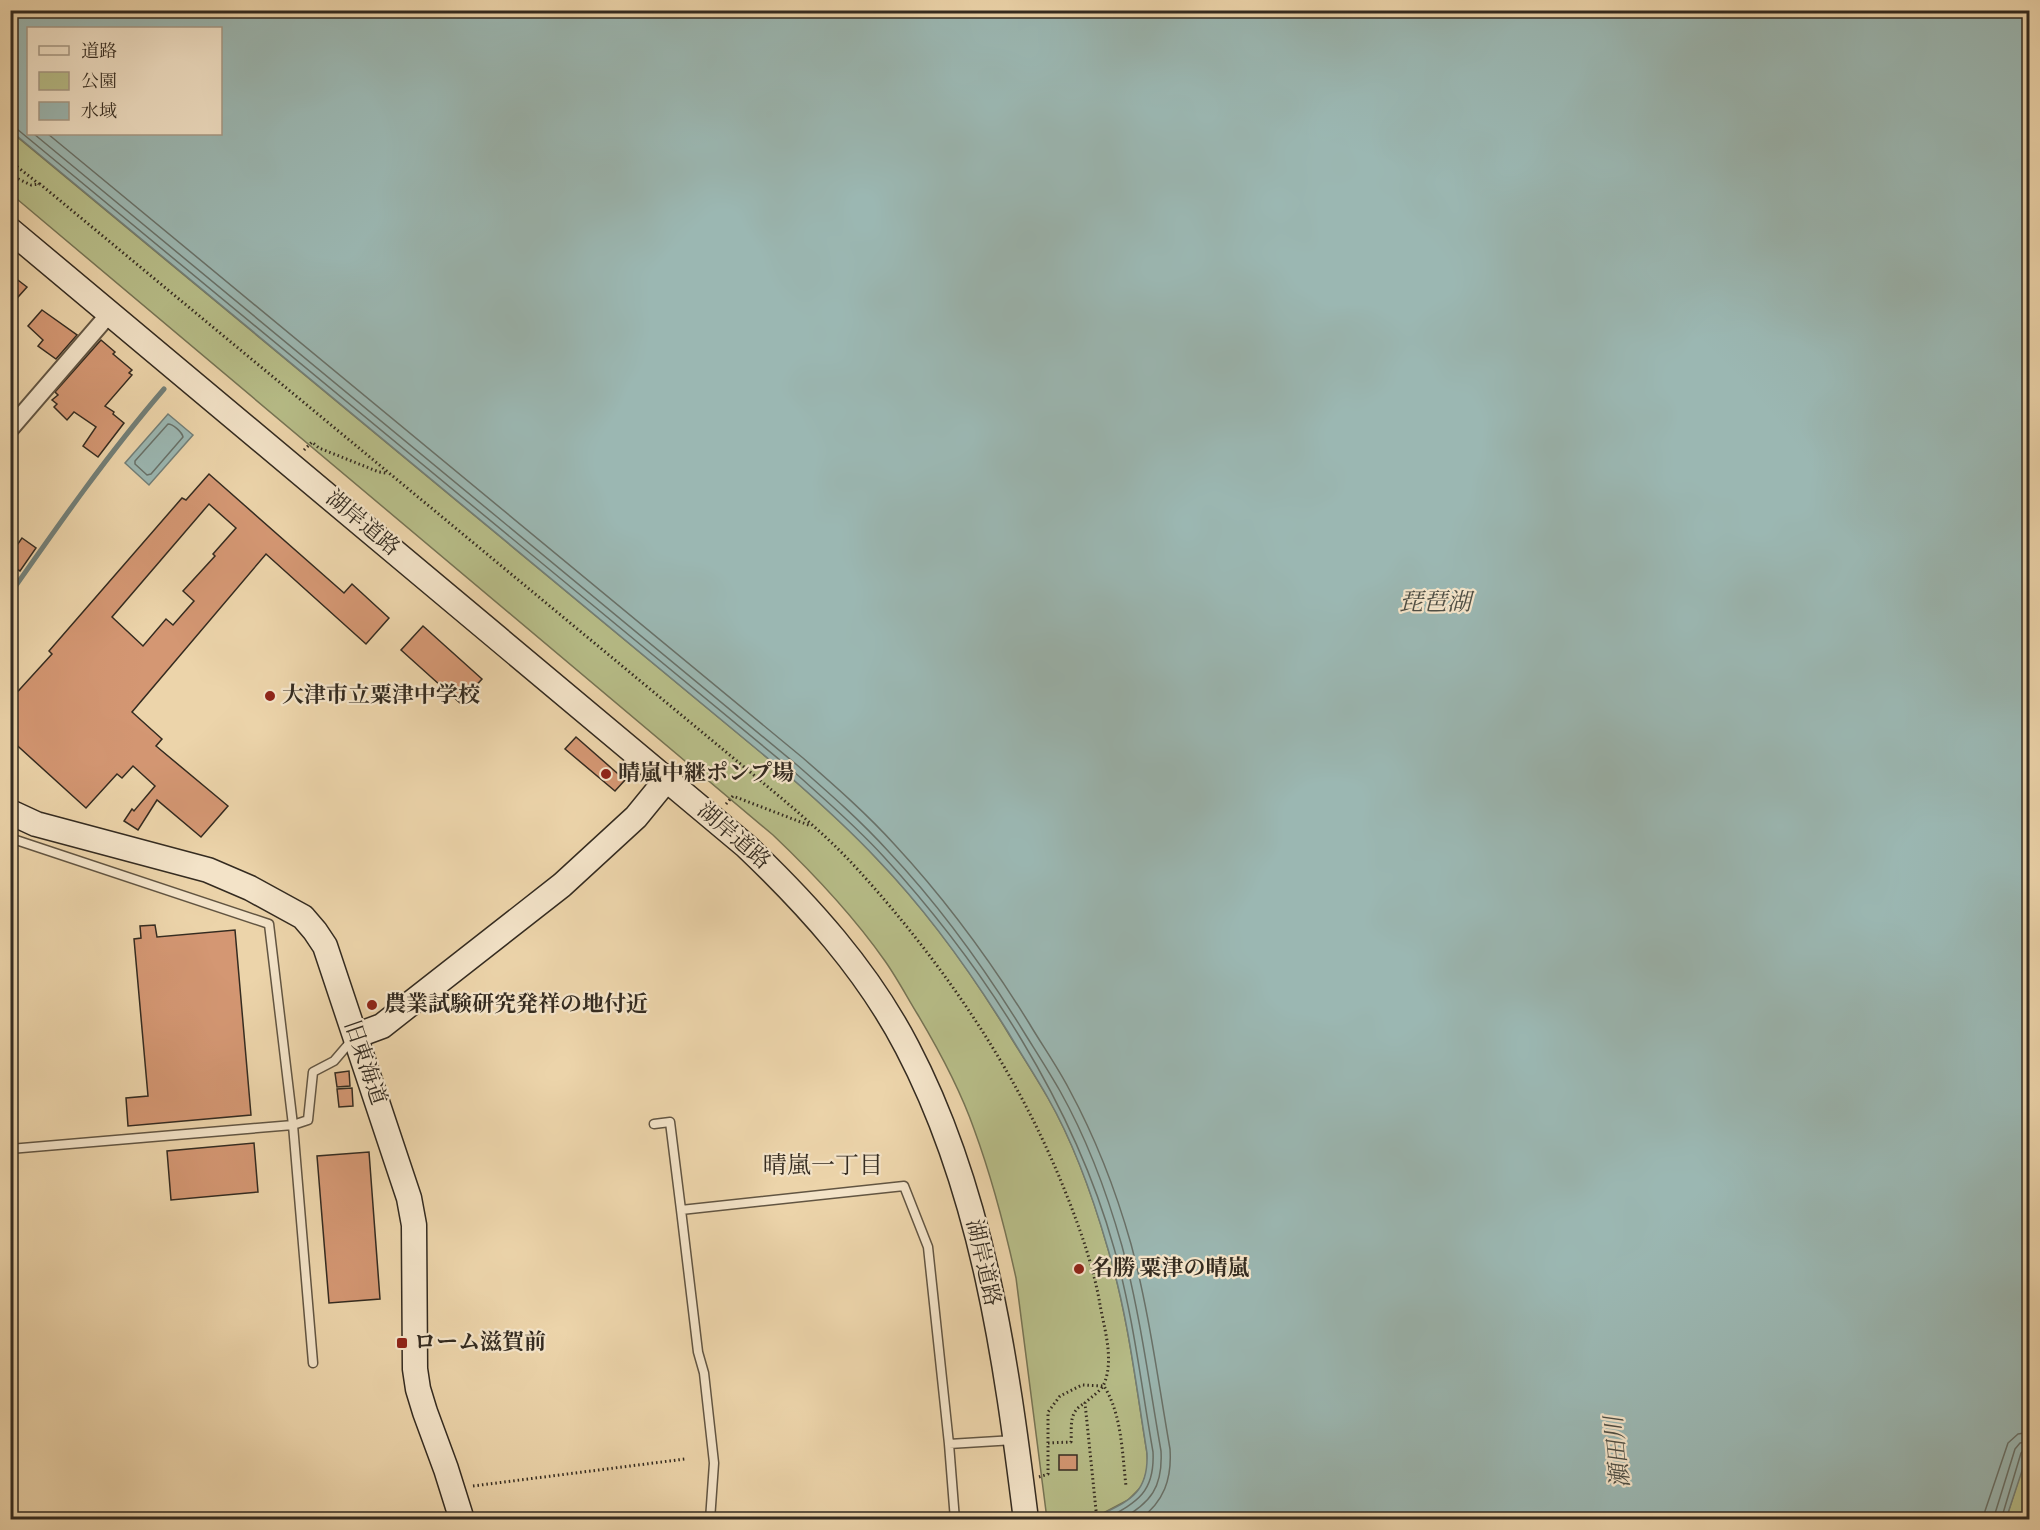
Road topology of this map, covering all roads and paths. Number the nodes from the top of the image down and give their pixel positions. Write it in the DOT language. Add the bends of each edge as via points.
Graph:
graph roads {
  1 [pos="10,160"];
  2 [pos="10,176"];
  3 [pos="40,184"];
  4 [pos="10,230"];
  5 [pos="110,313"];
  6 [pos="10,429"];
  7 [pos="302,452"];
  8 [pos="388,473"];
  9 [pos="667,779"];
  10 [pos="725,805"];
  11 [pos="10,812"];
  12 [pos="813,827"];
  13 [pos="10,838"];
  14 [pos="355,1036"];
  15 [pos="654,1124"];
  16 [pos="293,1125"];
  17 [pos="10,1149"];
  18 [pos="681,1210"];
  19 [pos="313,1363"];
  20 [pos="1104,1386"];
  21 [pos="1086,1403"];
  22 [pos="1016,1440"];
  23 [pos="1048,1443"];
  24 [pos="949,1444"];
  25 [pos="685,1459"];
  26 [pos="1037,1477"];
  27 [pos="1126,1486"];
  28 [pos="452,1488"];
  29 [pos="462,1520"];
  30 [pos="710,1520"];
  31 [pos="955,1520"];
  32 [pos="1026,1520"];
  33 [pos="1097,1520"];
  1 -- 3 [label="path"];
  2 -- 3 [label="path" via="31,185"];
  3 -- 8 [label="path"];
  4 -- 5 [label="main road, 湖岸道路"];
  5 -- 6 [label="street"];
  5 -- 9 [label="main road, 湖岸道路"];
  7 -- 8 [label="path" via="312,442"];
  8 -- 12 [label="path"];
  9 -- 14 [label="main road" via="636,817 562,885 382,1026"];
  9 -- 22 [label="main road, 湖岸道路" via="791,889 868,985 906,1046 945,1129 976,1229"];
  10 -- 12 [label="path" via="733,795"];
  11 -- 14 [label="main road, 旧東海道" via="36,824 208,870 303,917 326,946"];
  12 -- 20 [label="path" via="859,870 924,949 954,988 1022,1095 1059,1175 1096,1281 1110,1364"];
  13 -- 16 [label="lane" via="269,924"];
  14 -- 16 [label="lane" via="334,1061 313,1072 308,1120"];
  14 -- 28 [label="main road, 旧東海道" via="409,1198 414,1225 417,1379"];
  15 -- 18 [label="lane" via="670,1122"];
  16 -- 17 [label="lane"];
  16 -- 19 [label="lane"];
  18 -- 24 [label="lane" via="904,1185 928,1247"];
  18 -- 30 [label="lane" via="714,1463"];
  20 -- 21 [label="path"];
  20 -- 23 [label="path" via="1082,1385 1060,1396 1048,1412"];
  20 -- 27 [label="path" via="1113,1400 1119,1426"];
  21 -- 23 [label="path" via="1077,1407 1072,1416 1071,1442"];
  21 -- 33 [label="path"];
  22 -- 24 [label="lane"];
  22 -- 32 [label="main road, 湖岸道路"];
  23 -- 26 [label="path" via="1048,1474"];
  24 -- 31 [label="lane"];
  25 -- 28 [label="path"];
  28 -- 29 [label="main road, 旧東海道"];
}
